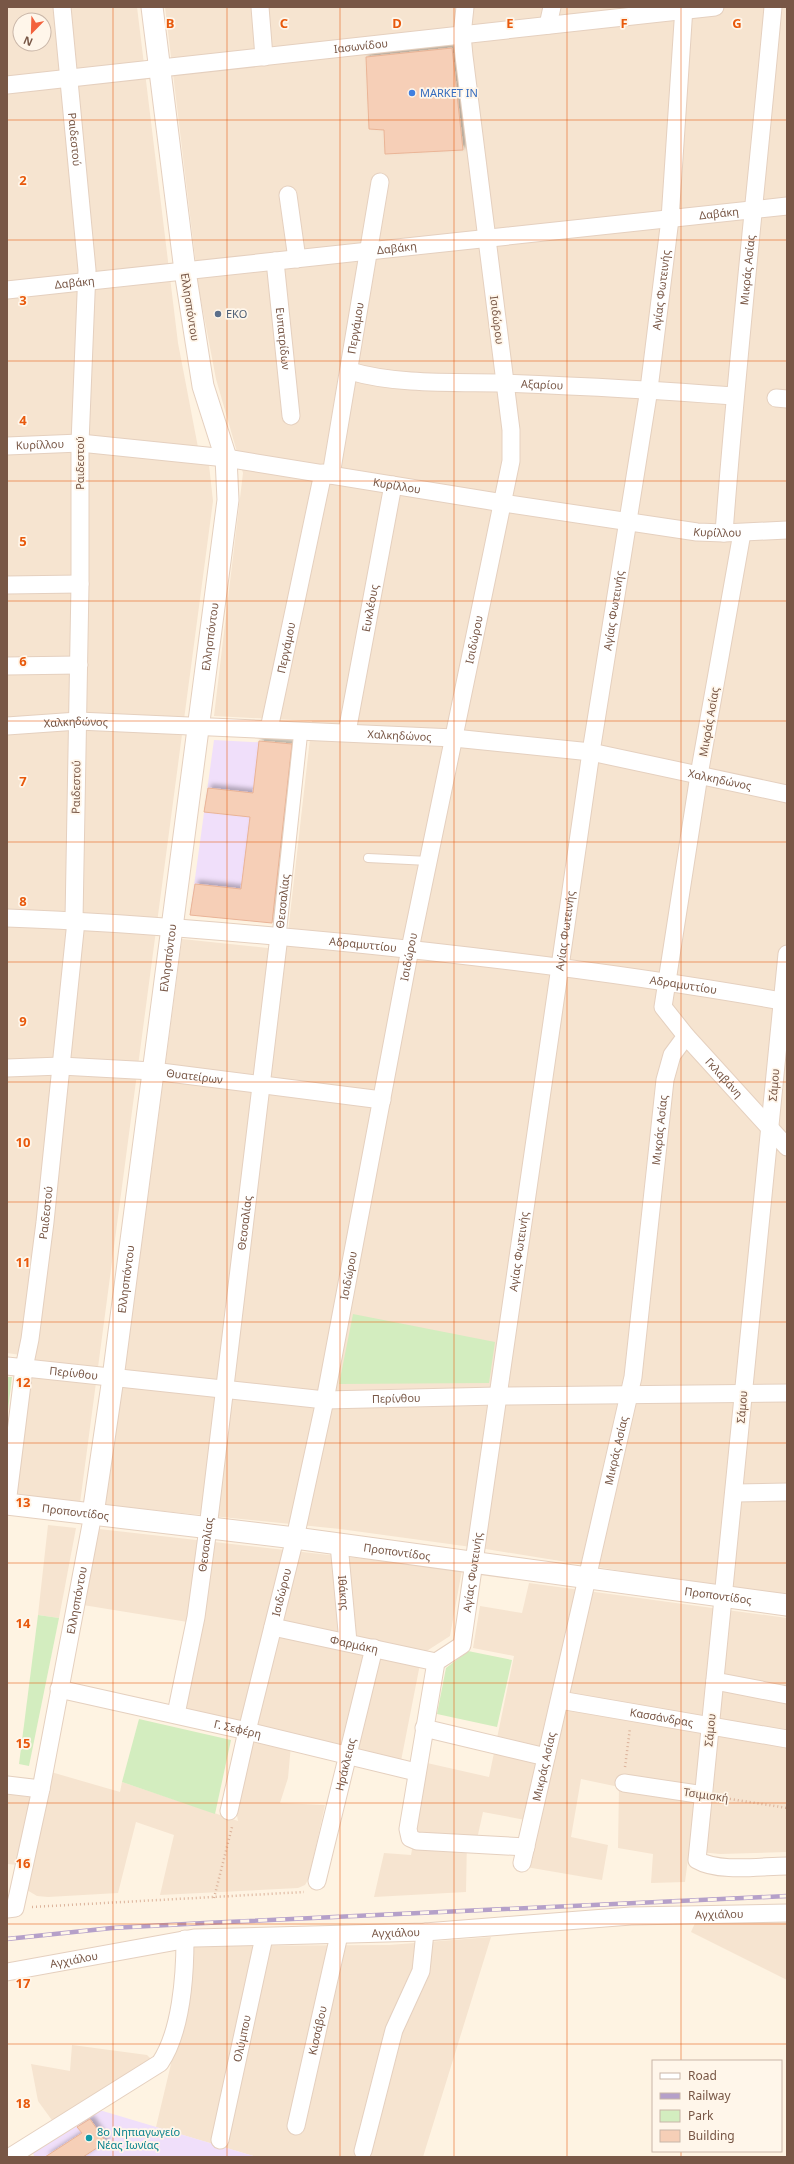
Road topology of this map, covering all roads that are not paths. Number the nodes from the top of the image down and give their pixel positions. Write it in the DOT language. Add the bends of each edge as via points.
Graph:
graph roads {
  1 [pos="62,7"];
  2 [pos="152,7"];
  3 [pos="260,7"];
  4 [pos="465,7"];
  5 [pos="552,7"];
  6 [pos="715,7"];
  7 [pos="773,7"];
  8 [pos="684,9"];
  9 [pos="548,25"];
  10 [pos="462,35"];
  11 [pos="264,57"];
  12 [pos="159,68"];
  13 [pos="70,78"];
  14 [pos="7,85"];
  15 [pos="380,182"];
  16 [pos="288,195"];
  17 [pos="787,206"];
  18 [pos="755,210"];
  19 [pos="670,219"];
  20 [pos="487,239"];
  21 [pos="369,251"];
  22 [pos="297,259"];
  23 [pos="275,261"];
  24 [pos="185,271"];
  25 [pos="86,282"];
  26 [pos="7,290"];
  27 [pos="350,371"];
  28 [pos="505,383"];
  29 [pos="649,389"];
  30 [pos="734,396"];
  31 [pos="290,416"];
  32 [pos="80,443"];
  33 [pos="7,446"];
  34 [pos="226,458"];
  35 [pos="327,474"];
  36 [pos="393,485"];
  37 [pos="503,503"];
  38 [pos="626,522"];
  39 [pos="787,530"];
  40 [pos="724,533"];
  41 [pos="742,533"];
  42 [pos="80,584"];
  43 [pos="7,585"];
  44 [pos="79,664"];
  45 [pos="7,666"];
  46 [pos="78,720"];
  47 [pos="7,726"];
  48 [pos="199,726"];
  49 [pos="269,729"];
  50 [pos="302,730"];
  51 [pos="347,732"];
  52 [pos="454,738"];
  53 [pos="591,752"];
  54 [pos="699,776"];
  55 [pos="787,794"];
  56 [pos="368,858"];
  57 [pos="430,861"];
  58 [pos="7,918"];
  59 [pos="75,920"];
  60 [pos="173,926"];
  61 [pos="279,936"];
  62 [pos="410,949"];
  63 [pos="787,954"];
  64 [pos="561,966"];
  65 [pos="666,981"];
  66 [pos="784,1002"];
  67 [pos="663,1007"];
  68 [pos="686,1036"];
  69 [pos="61,1066"];
  70 [pos="7,1068"];
  71 [pos="153,1071"];
  72 [pos="262,1085"];
  73 [pos="382,1100"];
  74 [pos="770,1129"];
  75 [pos="787,1147"];
  76 [pos="15,1367"];
  77 [pos="113,1378"];
  78 [pos="226,1390"];
  79 [pos="787,1393"];
  80 [pos="743,1394"];
  81 [pos="629,1395"];
  82 [pos="498,1396"];
  83 [pos="325,1400"];
  84 [pos="787,1492"];
  85 [pos="735,1493"];
  86 [pos="7,1504"];
  87 [pos="93,1514"];
  88 [pos="208,1528"];
  89 [pos="295,1538"];
  90 [pos="339,1544"];
  91 [pos="474,1562"];
  92 [pos="586,1578"];
  93 [pos="725,1598"];
  94 [pos="787,1605"];
  95 [pos="273,1627"];
  96 [pos="348,1642"];
  97 [pos="374,1648"];
  98 [pos="436,1662"];
  99 [pos="715,1681"];
  100 [pos="59,1688"];
  101 [pos="787,1695"];
  102 [pos="560,1700"];
  103 [pos="176,1714"];
  104 [pos="711,1725"];
  105 [pos="424,1728"];
  106 [pos="247,1731"];
  107 [pos="787,1739"];
  108 [pos="349,1756"];
  109 [pos="546,1757"];
  110 [pos="416,1772"];
  111 [pos="624,1783"];
  112 [pos="7,1785"];
  113 [pos="41,1789"];
  114 [pos="704,1795"];
  115 [pos="229,1811"];
  116 [pos="787,1866"];
  117 [pos="317,1881"];
  118 [pos="11,1909"];
  119 [pos="787,1913"];
  120 [pos="426,1932"];
  121 [pos="339,1935"];
  122 [pos="264,1937"];
  123 [pos="185,1939"];
  124 [pos="7,1972"];
  125 [pos="296,2126"];
  126 [pos="220,2140"];
  127 [pos="363,2151"];
  128 [pos="10,2157"];
  1 -- 13 [label="street, Ραιδεστού"];
  2 -- 12 [label="street, Ελλησπόντου"];
  3 -- 11 [label="street"];
  4 -- 10 [label="street, Ισιδώρου"];
  5 -- 9 [label="street"];
  6 -- 8 [label="street, Ιασωνίδου"];
  7 -- 18 [label="street, Μικράς Ασίας"];
  8 -- 9 [label="street, Ιασωνίδου"];
  8 -- 19 [label="street, Αγίας Φωτεινής"];
  9 -- 10 [label="street, Ιασωνίδου"];
  10 -- 11 [label="street, Ιασωνίδου"];
  10 -- 20 [label="street, Ισιδώρου"];
  11 -- 12 [label="street, Ιασωνίδου"];
  12 -- 13 [label="street, Ιασωνίδου"];
  12 -- 24 [label="street, Ελλησπόντου"];
  13 -- 14 [label="street, Ιασωνίδου"];
  13 -- 25 [label="street, Ραιδεστού"];
  15 -- 21 [label="street, Περγάμου"];
  16 -- 22 [label="street"];
  17 -- 18 [label="street, Δαβάκη"];
  18 -- 19 [label="street, Δαβάκη"];
  18 -- 30 [label="street, Μικράς Ασίας"];
  19 -- 20 [label="street, Δαβάκη"];
  19 -- 29 [label="street, Αγίας Φωτεινής"];
  20 -- 21 [label="street, Δαβάκη"];
  20 -- 28 [label="street, Ισιδώρου"];
  21 -- 22 [label="street, Δαβάκη"];
  21 -- 27 [label="street, Περγάμου"];
  22 -- 23 [label="street, Δαβάκη"];
  23 -- 24 [label="street, Δαβάκη"];
  23 -- 31 [label="street, Ευπατρίδων"];
  24 -- 25 [label="street, Δαβάκη"];
  24 -- 34 [label="street, Ελλησπόντου" via="203,386"];
  25 -- 26 [label="street, Δαβάκη"];
  25 -- 32 [label="street, Ραιδεστού"];
  27 -- 28 [label="street, Αξαρίου" via="369,377"];
  27 -- 35 [label="street, Περγάμου"];
  28 -- 29 [label="street, Αξαρίου"];
  28 -- 37 [label="street, Ισιδώρου" via="512,445"];
  29 -- 30 [label="street, Αξαρίου"];
  29 -- 38 [label="street, Αγίας Φωτεινής"];
  30 -- 40 [label="street, Μικράς Ασίας"];
  32 -- 33 [label="street, Κυρίλλου"];
  32 -- 34 [label="street, Κυρίλλου"];
  32 -- 42 [label="street, Ραιδεστού"];
  34 -- 35 [label="street, Κυρίλλου"];
  34 -- 48 [label="street, Ελλησπόντου" via="228,500"];
  35 -- 36 [label="street, Κυρίλλου"];
  35 -- 49 [label="street, Περγάμου"];
  36 -- 37 [label="street, Κυρίλλου"];
  36 -- 51 [label="street, Ευκλέους"];
  37 -- 38 [label="street, Κυρίλλου"];
  37 -- 52 [label="street, Ισιδώρου"];
  38 -- 40 [label="street, Κυρίλλου" via="697,532"];
  38 -- 53 [label="street, Αγίας Φωτεινής"];
  39 -- 41 [label="street, Κυρίλλου"];
  40 -- 41 [label="street, Κυρίλλου"];
  41 -- 54 [label="street, Μικράς Ασίας"];
  42 -- 43 [label="street"];
  42 -- 44 [label="street, Ραιδεστού"];
  44 -- 45 [label="street"];
  44 -- 46 [label="street, Ραιδεστού"];
  46 -- 47 [label="street, Χαλκηδώνος"];
  46 -- 48 [label="street, Χαλκηδώνος"];
  46 -- 59 [label="street, Ραιδεστού"];
  48 -- 49 [label="street, Χαλκηδώνος"];
  48 -- 60 [label="street, Ελλησπόντου"];
  49 -- 50 [label="street, Χαλκηδώνος"];
  50 -- 51 [label="street, Χαλκηδώνος"];
  50 -- 61 [label="street, Θεσσαλίας"];
  51 -- 52 [label="street, Χαλκηδώνος"];
  52 -- 53 [label="street, Χαλκηδώνος"];
  52 -- 57 [label="street, Ισιδώρου"];
  53 -- 54 [label="street, Χαλκηδώνος"];
  53 -- 64 [label="street, Αγίας Φωτεινής"];
  54 -- 55 [label="street, Χαλκηδώνος"];
  54 -- 65 [label="street, Μικράς Ασίας"];
  56 -- 57 [label="lane"];
  57 -- 62 [label="street, Ισιδώρου"];
  58 -- 59 [label="street, Αδραμυττίου"];
  59 -- 60 [label="street, Αδραμυττίου"];
  59 -- 69 [label="street, Ραιδεστού"];
  60 -- 61 [label="street, Αδραμυττίου"];
  60 -- 71 [label="street, Ελλησπόντου"];
  61 -- 62 [label="street, Αδραμυττίου"];
  61 -- 72 [label="street, Θεσσαλίας"];
  62 -- 64 [label="street, Αδραμυττίου"];
  62 -- 73 [label="street, Ισιδώρου"];
  63 -- 66 [label="street, Σάμου"];
  64 -- 65 [label="street, Αδραμυττίου"];
  64 -- 82 [label="street, Αγίας Φωτεινής"];
  65 -- 66 [label="street, Αδραμυττίου"];
  65 -- 67 [label="street, Μικράς Ασίας"];
  66 -- 74 [label="street, Σάμου"];
  67 -- 68 [label="street, Γκλαβάνη"];
  68 -- 74 [label="street, Γκλαβάνη"];
  68 -- 81 [label="street, Μικράς Ασίας" via="672,1055 665,1080"];
  69 -- 70 [label="street, Θυατείρων"];
  69 -- 71 [label="street, Θυατείρων"];
  69 -- 76 [label="street, Ραιδεστού" via="30,1339"];
  71 -- 72 [label="street, Θυατείρων"];
  71 -- 77 [label="street, Ελλησπόντου"];
  72 -- 73 [label="street, Θυατείρων"];
  72 -- 78 [label="street, Θεσσαλίας"];
  73 -- 83 [label="street, Ισιδώρου"];
  74 -- 75 [label="street, Γκλαβάνη"];
  74 -- 80 [label="street, Σάμου"];
  76 -- 77 [label="street, Περίνθου"];
  76 -- 86 [label="street, Ραιδεστού"];
  77 -- 78 [label="street, Περίνθου"];
  77 -- 87 [label="street, Ελλησπόντου"];
  78 -- 83 [label="street, Περίνθου"];
  78 -- 88 [label="street, Θεσσαλίας"];
  79 -- 80 [label="street, Περίνθου"];
  80 -- 81 [label="street, Περίνθου"];
  80 -- 85 [label="street, Σάμου"];
  81 -- 82 [label="street, Περίνθου"];
  81 -- 92 [label="street, Μικράς Ασίας"];
  82 -- 83 [label="street, Περίνθου"];
  82 -- 91 [label="street, Αγίας Φωτεινής"];
  83 -- 89 [label="street, Ισιδώρου"];
  84 -- 85 [label="street"];
  85 -- 93 [label="street, Σάμου"];
  86 -- 87 [label="street, Προποντίδος"];
  87 -- 88 [label="street, Προποντίδος"];
  87 -- 100 [label="street, Ελλησπόντου"];
  88 -- 89 [label="street, Προποντίδος"];
  88 -- 103 [label="street, Θεσσαλίας" via="196,1616"];
  89 -- 90 [label="street, Προποντίδος"];
  89 -- 95 [label="street, Ισιδώρου"];
  90 -- 91 [label="street, Προποντίδος"];
  90 -- 96 [label="street, Ιθάκης"];
  91 -- 92 [label="street, Προποντίδος"];
  91 -- 98 [label="street, Αγίας Φωτεινής" via="462,1645"];
  92 -- 93 [label="street, Προποντίδος"];
  92 -- 102 [label="street, Μικράς Ασίας"];
  93 -- 94 [label="street, Προποντίδος"];
  93 -- 99 [label="street, Σάμου"];
  95 -- 96 [label="street, Φαρμάκη"];
  95 -- 106 [label="street, Ισιδώρου"];
  96 -- 97 [label="street, Φαρμάκη"];
  97 -- 98 [label="street, Φαρμάκη"];
  97 -- 108 [label="street, Ηράκλειας"];
  98 -- 105 [label="street"];
  99 -- 101 [label="street"];
  99 -- 104 [label="street, Σάμου"];
  100 -- 103 [label="street, Γ. Σεφέρη"];
  100 -- 113 [label="street, Ελλησπόντου"];
  102 -- 104 [label="street, Κασσάνδρας"];
  102 -- 109 [label="street, Μικράς Ασίας"];
  103 -- 106 [label="street, Γ. Σεφέρη"];
  104 -- 107 [label="street, Κασσάνδρας"];
  104 -- 114 [label="street, Σάμου"];
  105 -- 109 [label="street"];
  105 -- 110 [label="street"];
  106 -- 108 [label="street, Γ. Σεφέρη"];
  106 -- 115 [label="street, Ισιδώρου"];
  108 -- 110 [label="street, Γ. Σεφέρη"];
  108 -- 117 [label="street, Ηράκλειας"];
  109 -- 110 [label="street, Μικράς Ασίας" via="524,1855 410,1838 408,1829"];
  111 -- 114 [label="street, Τσιμισκή"];
  112 -- 113 [label="street"];
  113 -- 118 [label="street, Ελλησπόντου"];
  114 -- 116 [label="street, Σάμου" via="697,1860 718,1867"];
  119 -- 120 [label="street, Αγχιάλου" via="631,1916"];
  120 -- 121 [label="street, Αγχιάλου"];
  120 -- 127 [label="street" via="421,1971 394,2030"];
  121 -- 122 [label="street, Αγχιάλου"];
  121 -- 125 [label="street, Κισσάβου"];
  122 -- 123 [label="street, Αγχιάλου"];
  122 -- 126 [label="street, Ολύμπου"];
  123 -- 124 [label="street, Αγχιάλου"];
  123 -- 128 [label="street" via="185,1967 180,2007 167,2053 160,2063"];
}
